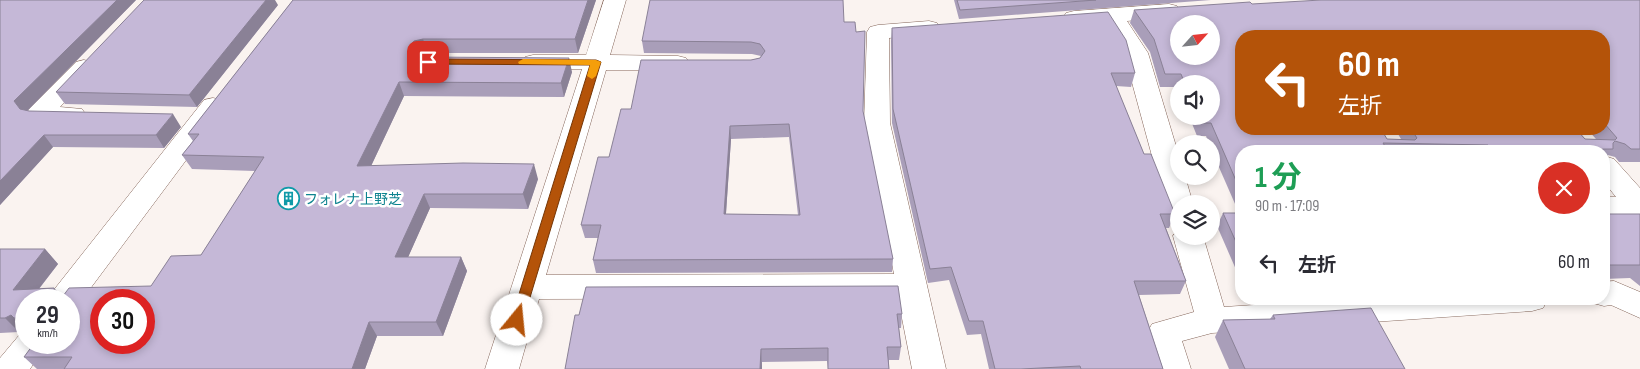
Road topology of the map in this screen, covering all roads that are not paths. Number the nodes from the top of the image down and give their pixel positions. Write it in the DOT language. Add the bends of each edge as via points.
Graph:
graph roads {
  1 [pos="615,0"];
  2 [pos="1188,10"];
  3 [pos="1112,15"];
  4 [pos="1053,19"];
  5 [pos="956,26"];
  6 [pos="101,50"];
  7 [pos="507,62"];
  8 [pos="596,62"];
  9 [pos="703,63"];
  10 [pos="229,86"];
  11 [pos="97,115"];
  12 [pos="176,117"];
  13 [pos="205,117"];
  14 [pos="1610,172"];
  15 [pos="1176,195"];
  16 [pos="1640,206"];
  17 [pos="1610,207"];
  18 [pos="1191,245"];
  19 [pos="911,286"];
  20 [pos="527,287"];
  21 [pos="72,289"];
  22 [pos="1610,293"];
  23 [pos="1414,305"];
  24 [pos="1640,306"];
  25 [pos="1212,320"];
  26 [pos="23,354"];
  27 [pos="11,369"];
  28 [pos="502,369"];
  29 [pos="929,369"];
  30 [pos="1174,369"];
  1 -- 8 [label="street"];
  2 -- 3 [label="street"];
  3 -- 4 [label="street"];
  3 -- 15 [label="street" via="1136,53"];
  5 -- 19 [label="street" via="878,32 877,123"];
  6 -- 11 [label="street" via="38,114"];
  7 -- 8 [label="street"];
  8 -- 9 [label="street"];
  8 -- 20 [label="street"];
  10 -- 13 [label="street"];
  12 -- 13 [label="street"];
  13 -- 21 [label="street"];
  14 -- 16 [label="street"];
  16 -- 17 [label="street"];
  18 -- 25 [label="street"];
  19 -- 20 [label="street"];
  19 -- 29 [label="street"];
  20 -- 28 [label="street"];
  22 -- 24 [label="street"];
  23 -- 25 [label="street"];
  25 -- 30 [label="street" via="1163,332"];
  26 -- 27 [label="street"];
}
